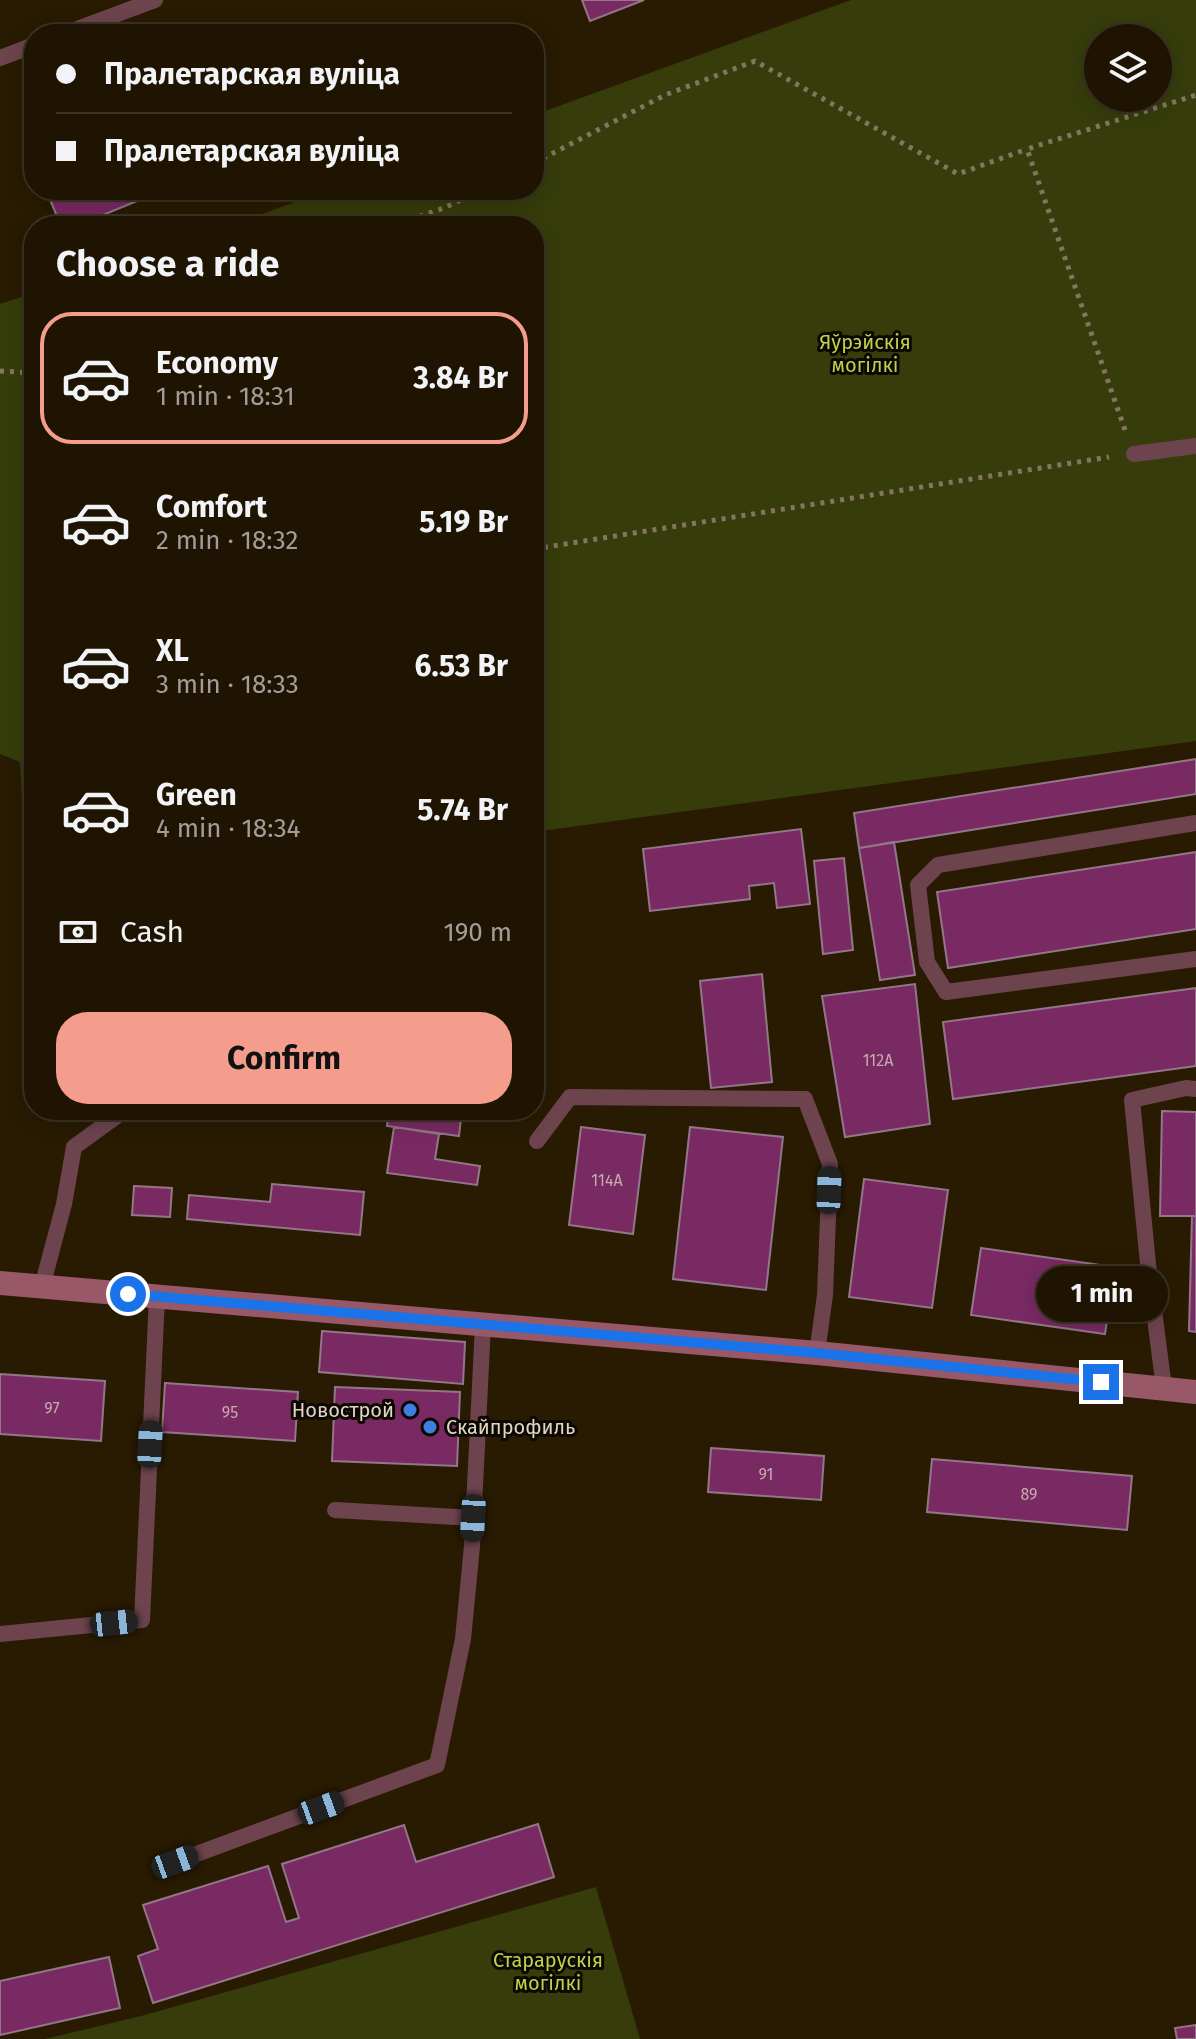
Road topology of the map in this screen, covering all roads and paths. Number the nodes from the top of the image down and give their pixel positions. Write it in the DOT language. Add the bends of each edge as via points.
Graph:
graph roads {
  1 [pos="155,0"];
  2 [pos="91,24"];
  3 [pos="24,49"];
  4 [pos="0,58"];
  5 [pos="1196,95"];
  6 [pos="1027,149"];
  7 [pos="544,158"];
  8 [pos="460,200"];
  9 [pos="420,216"];
  10 [pos="0,371"];
  11 [pos="24,372"];
  12 [pos="1196,446"];
  13 [pos="1134,454"];
  14 [pos="544,547"];
  15 [pos="1196,823"];
  16 [pos="1196,959"];
  17 [pos="1196,1089"];
  18 [pos="111,1120"];
  19 [pos="537,1141"];
  20 [pos="0,1283"];
  21 [pos="42,1287"];
  22 [pos="157,1297"];
  23 [pos="483,1325"];
  24 [pos="817,1353"];
  25 [pos="1164,1388"];
  26 [pos="1196,1392"];
  27 [pos="335,1510"];
  28 [pos="473,1518"];
  29 [pos="0,1634"];
  30 [pos="175,1862"];
  1 -- 2 [label="lane"];
  3 -- 4 [label="lane"];
  5 -- 6 [label="path"];
  6 -- 7 [label="path" via="958,174 755,61 665,95"];
  6 -- 13 [label="path"];
  8 -- 9 [label="path"];
  10 -- 11 [label="path"];
  12 -- 13 [label="lane"];
  13 -- 14 [label="path"];
  15 -- 16 [label="lane" via="938,865 918,885 927,962 946,992"];
  17 -- 25 [label="lane" via="1132,1100"];
  18 -- 21 [label="lane" via="74,1147"];
  19 -- 24 [label="lane" via="570,1097 805,1099 830,1164 825,1295"];
  20 -- 21 [label="street"];
  21 -- 22 [label="street"];
  22 -- 23 [label="street"];
  22 -- 29 [label="lane" via="142,1620"];
  23 -- 24 [label="street"];
  23 -- 28 [label="lane"];
  24 -- 25 [label="street"];
  25 -- 26 [label="street"];
  27 -- 28 [label="lane"];
  28 -- 30 [label="lane" via="463,1639 437,1765"];
}
